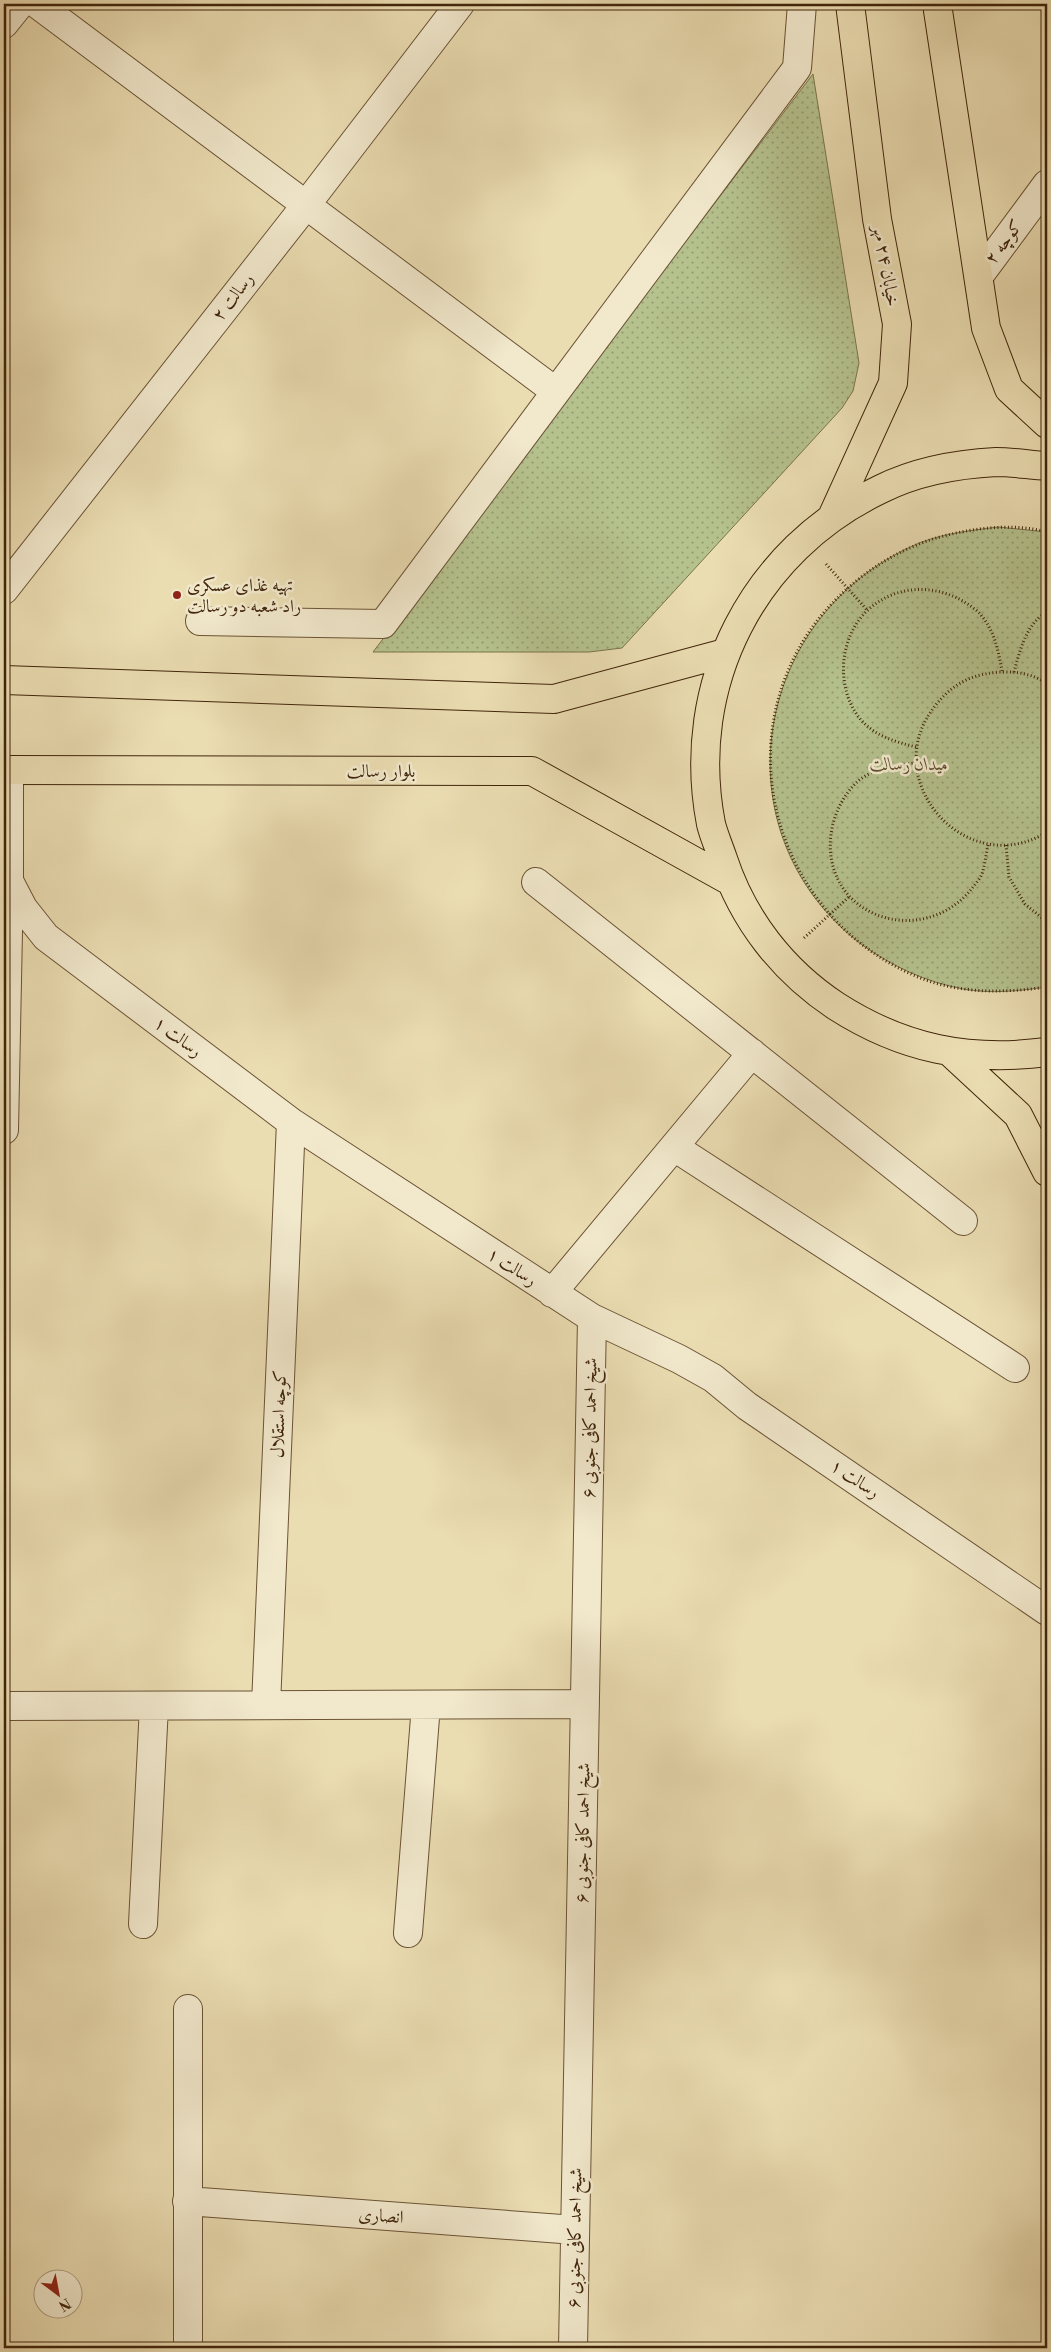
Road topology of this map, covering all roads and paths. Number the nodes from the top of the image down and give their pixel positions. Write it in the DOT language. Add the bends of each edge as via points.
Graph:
graph roads {
  1 [pos="20,4"];
  2 [pos="37,4"];
  3 [pos="460,4"];
  4 [pos="802,4"];
  5 [pos="850,4"];
  6 [pos="938,4"];
  7 [pos="4,24"];
  8 [pos="1047,184"];
  9 [pos="306,204"];
  10 [pos="979,276"];
  11 [pos="555,391"];
  12 [pos="1047,424"];
  13 [pos="1047,466"];
  14 [pos="832,517"];
  15 [pos="1047,532"];
  16 [pos="804,539"];
  17 [pos="848,588"];
  18 [pos="4,590"];
  19 [pos="867,610"];
  20 [pos="1047,612"];
  21 [pos="200,621"];
  22 [pos="725,653"];
  23 [pos="1002,671"];
  24 [pos="1014,672"];
  25 [pos="4,680"];
  26 [pos="1047,684"];
  27 [pos="916,747"];
  28 [pos="916,763"];
  29 [pos="7,770"];
  30 [pos="1047,832"];
  31 [pos="988,844"];
  32 [pos="1006,845"];
  33 [pos="9,881"];
  34 [pos="730,881"];
  35 [pos="536,882"];
  36 [pos="850,896"];
  37 [pos="830,915"];
  38 [pos="1047,922"];
  39 [pos="781,960"];
  40 [pos="1047,988"];
  41 [pos="951,1052"];
  42 [pos="1047,1052"];
  43 [pos="752,1053"];
  44 [pos="291,1122"];
  45 [pos="4,1130"];
  46 [pos="674,1147"];
  47 [pos="1047,1172"];
  48 [pos="963,1221"];
  49 [pos="552,1293"];
  50 [pos="592,1318"];
  51 [pos="1015,1368"];
  52 [pos="1047,1611"];
  53 [pos="585,1704"];
  54 [pos="266,1705"];
  55 [pos="426,1705"];
  56 [pos="4,1706"];
  57 [pos="154,1706"];
  58 [pos="143,1924"];
  59 [pos="408,1933"];
  60 [pos="188,2009"];
  61 [pos="187,2202"];
  62 [pos="575,2230"];
  63 [pos="188,2348"];
  64 [pos="573,2348"];
  1 -- 7 [label="street"];
  2 -- 9 [label="street"];
  3 -- 9 [label="street, رسالت ۲"];
  4 -- 11 [label="street" via="797,68"];
  5 -- 14 [label="main road, خیابان ۲۴ مهر" via="877,219 897,324 893,383"];
  6 -- 10 [label="main road"];
  8 -- 10 [label="street, کوچه ۲"];
  9 -- 11 [label="street"];
  9 -- 18 [label="street, رسالت ۲"];
  10 -- 12 [label="main road" via="986,328 1009,389"];
  11 -- 21 [label="street" via="383,624"];
  13 -- 14 [label="main road" via="996,462 938,470 882,488"];
  14 -- 16 [label="main road"];
  15 -- 17 [label="path" via="998,527 952,533 909,547 869,570"];
  16 -- 17 [label="path"];
  16 -- 22 [label="main road" via="758,591"];
  17 -- 19 [label="path"];
  17 -- 37 [label="path" via="806,635 785,676 774,720 770,766 775,811 790,854 812,894"];
  19 -- 23 [label="path" via="894,594 925,588 955,595 981,614 996,640"];
  19 -- 27 [label="path" via="850,635 842,664 847,694 862,721 886,739"];
  20 -- 24 [label="path" via="1040,616 1022,641"];
  22 -- 25 [label="main road" via="554,699"];
  22 -- 34 [label="main road" via="709,709 704,768 712,826"];
  23 -- 24 [label="path"];
  23 -- 27 [label="path" via="971,677 945,693 926,717"];
  24 -- 26 [label="path"];
  27 -- 28 [label="path"];
  28 -- 31 [label="path" via="922,792 938,817 961,835"];
  28 -- 36 [label="path" via="884,767 856,782 837,808 830,846 834,870"];
  29 -- 33 [label="street"];
  29 -- 34 [label="main road, بلوار رسالت" via="532,771"];
  30 -- 32 [label="path" via="1035,839"];
  31 -- 32 [label="path"];
  31 -- 36 [label="path" via="982,875 963,900 937,917 906,922 876,914"];
  32 -- 38 [label="path" via="1009,877 1025,904"];
  33 -- 44 [label="street, رسالت ۱" via="23,908 46,937"];
  33 -- 45 [label="street"];
  34 -- 39 [label="main road" via="752,922"];
  35 -- 43 [label="street"];
  36 -- 37 [label="path"];
  37 -- 39 [label="path"];
  37 -- 40 [label="path" via="842,929 878,956 918,977 963,989 1008,992"];
  39 -- 41 [label="main road" via="817,993 858,1020 903,1041"];
  41 -- 42 [label="main road" via="1010,1057"];
  41 -- 47 [label="main road" via="1018,1115"];
  43 -- 46 [label="street"];
  43 -- 48 [label="street"];
  44 -- 49 [label="street, رسالت ۱"];
  44 -- 54 [label="street, کوچه استقلال"];
  46 -- 49 [label="street"];
  46 -- 51 [label="street"];
  49 -- 50 [label="street, رسالت ۱"];
  50 -- 52 [label="street, رسالت ۱" via="713,1378 747,1406"];
  50 -- 53 [label="street, شیخ احمد کافی جنوبی ۶"];
  53 -- 55 [label="street"];
  53 -- 62 [label="street, شیخ احمد کافی جنوبی ۶"];
  54 -- 55 [label="street"];
  54 -- 57 [label="street"];
  55 -- 59 [label="street"];
  56 -- 57 [label="street"];
  57 -- 58 [label="street"];
  60 -- 61 [label="street"];
  61 -- 62 [label="street, انصاری"];
  61 -- 63 [label="street"];
  62 -- 64 [label="street, شیخ احمد کافی جنوبی ۶"];
}
